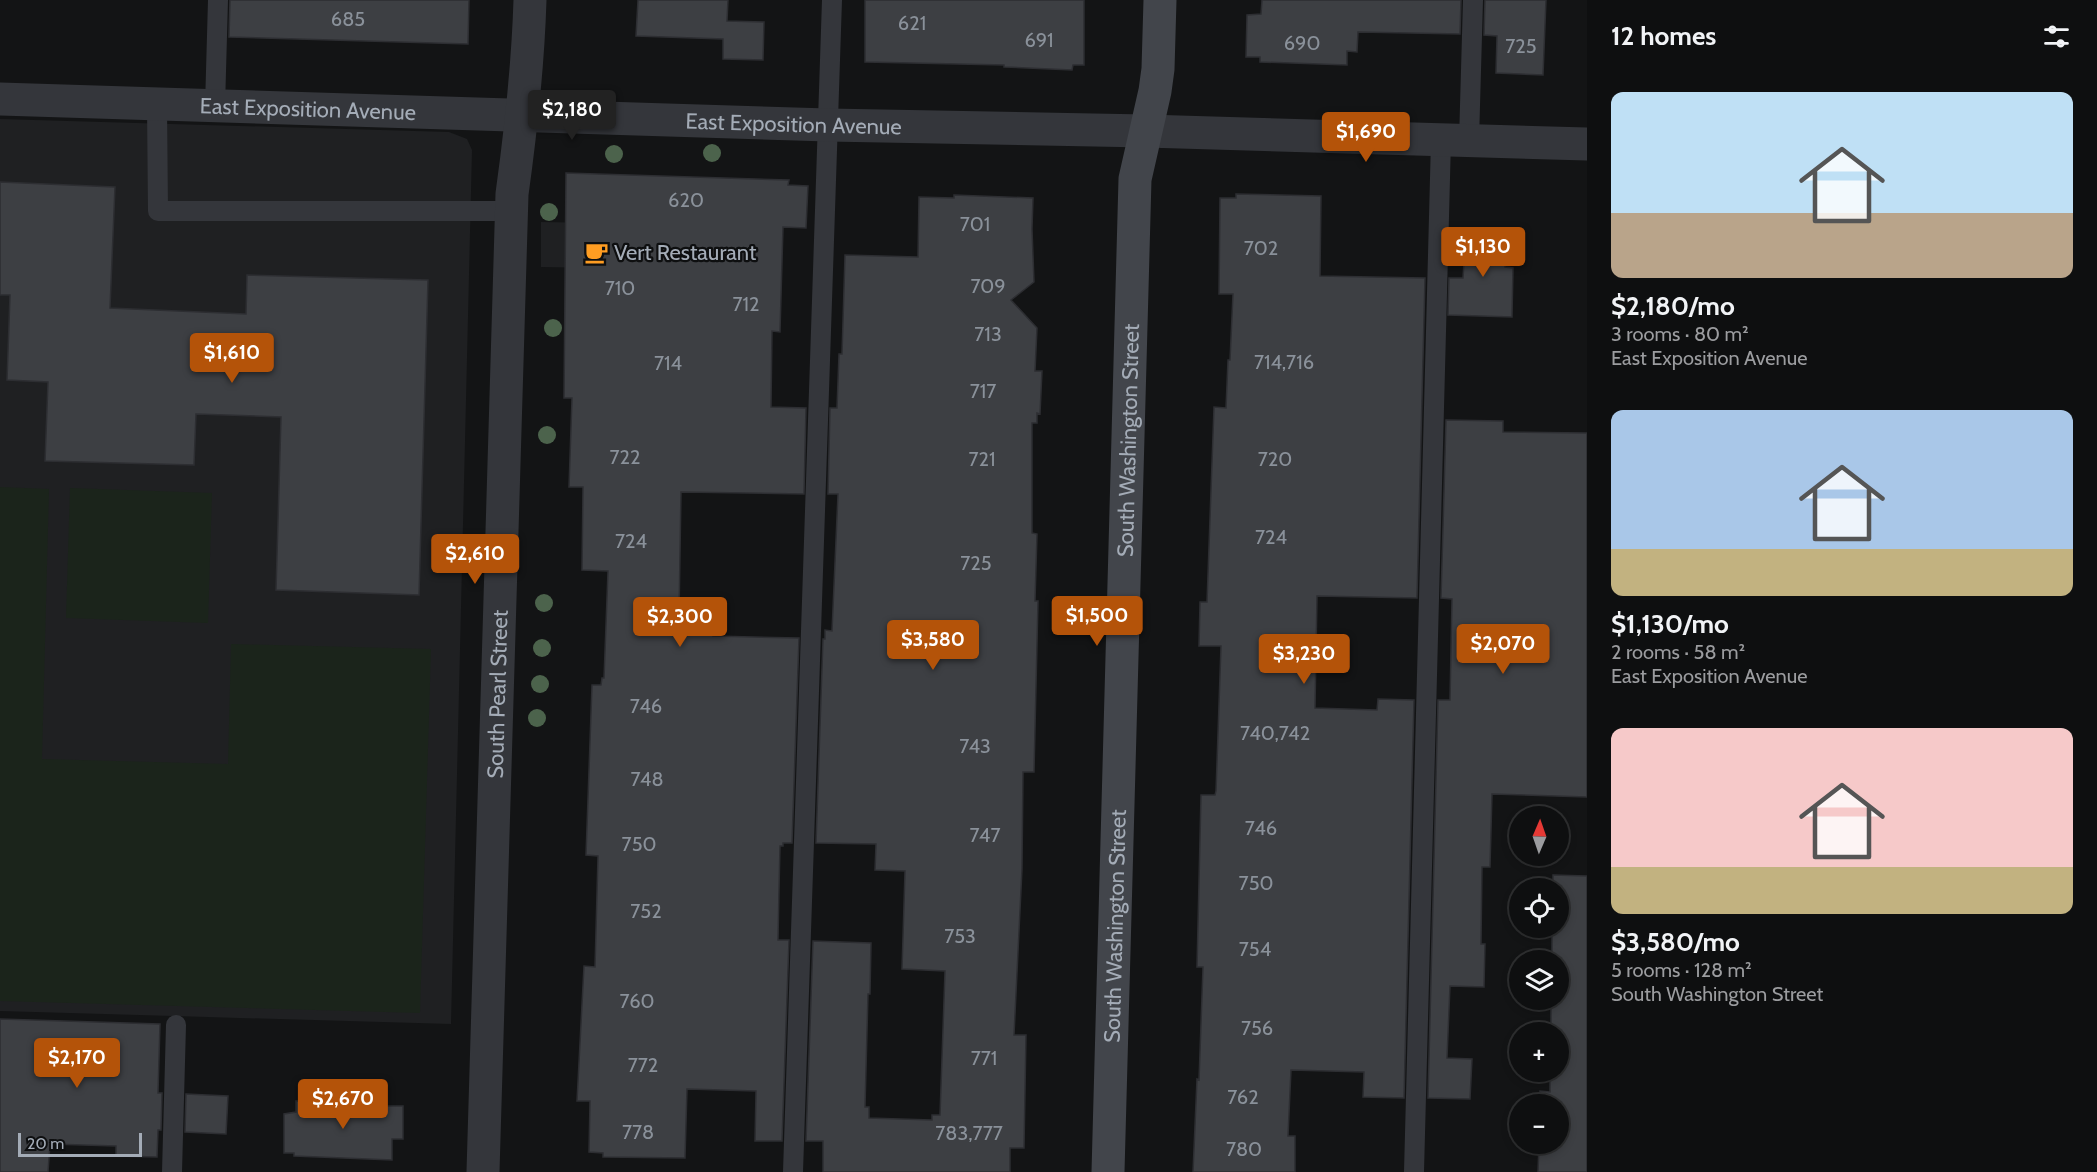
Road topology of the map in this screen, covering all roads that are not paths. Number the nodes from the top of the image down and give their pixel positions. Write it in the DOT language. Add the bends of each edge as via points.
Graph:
graph roads {
  1 [pos="218,0"];
  2 [pos="530,0"];
  3 [pos="832,0"];
  4 [pos="1160,0"];
  5 [pos="1473,0"];
  6 [pos="0,99"];
  7 [pos="157,105"];
  8 [pos="215,107"];
  9 [pos="523,114"];
  10 [pos="828,125"];
  11 [pos="1146,131"];
  12 [pos="1455,141"];
  13 [pos="1587,144"];
  14 [pos="511,211"];
  15 [pos="177,1025"];
  16 [pos="172,1172"];
  17 [pos="483,1172"];
  18 [pos="793,1172"];
  19 [pos="1108,1172"];
  20 [pos="1414,1172"];
  1 -- 8 [label="lane"];
  2 -- 9 [label="street, South Pearl Street"];
  3 -- 10 [label="lane"];
  4 -- 11 [label="street, South Washington Street" via="1158,69"];
  5 -- 12 [label="lane"];
  6 -- 7 [label="street, East Exposition Avenue"];
  7 -- 8 [label="street, East Exposition Avenue"];
  7 -- 14 [label="lane" via="158,211"];
  8 -- 9 [label="street, East Exposition Avenue"];
  9 -- 10 [label="street, East Exposition Avenue"];
  9 -- 14 [label="street, South Pearl Street"];
  10 -- 11 [label="street, East Exposition Avenue"];
  10 -- 18 [label="lane"];
  11 -- 12 [label="street, East Exposition Avenue"];
  11 -- 19 [label="street, South Washington Street" via="1135,191"];
  12 -- 13 [label="street, East Exposition Avenue"];
  12 -- 20 [label="lane"];
  14 -- 17 [label="street, South Pearl Street"];
  15 -- 16 [label="lane"];
}
